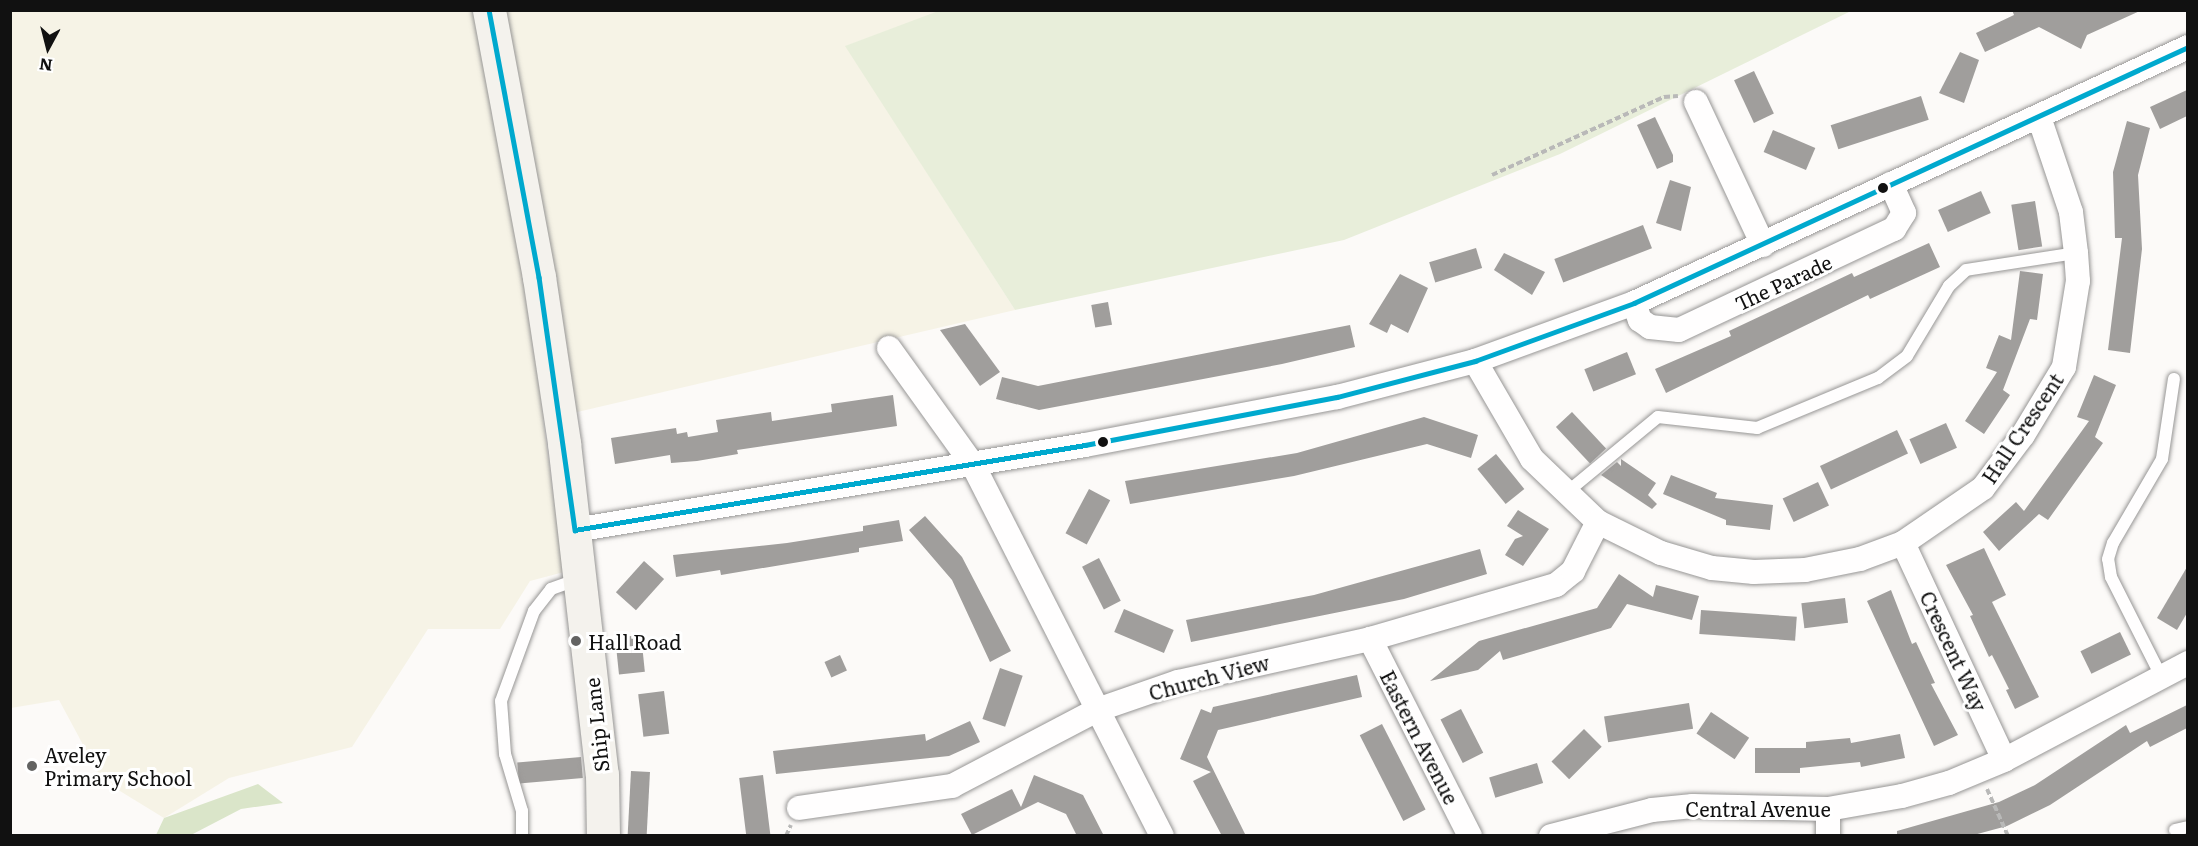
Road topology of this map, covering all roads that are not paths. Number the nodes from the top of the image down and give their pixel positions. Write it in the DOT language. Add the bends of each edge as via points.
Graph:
graph roads {
  1 [pos="489,10"];
  2 [pos="2187,47"];
  3 [pos="1696,102"];
  4 [pos="2039,117"];
  5 [pos="1891,184"];
  6 [pos="1763,245"];
  7 [pos="2076,253"];
  8 [pos="1634,303"];
  9 [pos="889,348"];
  10 [pos="1475,361"];
  11 [pos="2174,379"];
  12 [pos="973,465"];
  13 [pos="1566,493"];
  14 [pos="1598,522"];
  15 [pos="575,530"];
  16 [pos="1904,543"];
  17 [pos="581,578"];
  18 [pos="1370,639"];
  19 [pos="2187,663"];
  20 [pos="2160,674"];
  21 [pos="1097,710"];
  22 [pos="2004,760"];
  23 [pos="799,808"];
  24 [pos="1828,809"];
  25 [pos="522,836"];
  26 [pos="603,836"];
  27 [pos="1162,836"];
  28 [pos="1470,836"];
  29 [pos="1551,836"];
  30 [pos="1828,836"];
  1 -- 15 [label="street, Ship Lane" via="539,277"];
  2 -- 4 [label="street"];
  3 -- 6 [label="street"];
  4 -- 5 [label="street"];
  4 -- 7 [label="street, Hall Crescent" via="2071,212"];
  5 -- 6 [label="street"];
  5 -- 8 [label="street, The Parade" via="1904,213 1894,229 1678,330 1650,327 1640,320"];
  6 -- 8 [label="street"];
  7 -- 13 [label="lane" via="1966,270 1949,286 1907,356 1878,378 1757,428 1658,417"];
  7 -- 16 [label="street, Hall Crescent" via="2078,281 2064,367 2023,435 1983,488"];
  8 -- 10 [label="street"];
  9 -- 12 [label="street"];
  10 -- 12 [label="street" via="1336,397"];
  10 -- 13 [label="street, Hall Crescent" via="1532,459"];
  11 -- 20 [label="lane" via="2162,459 2108,559 2111,577"];
  12 -- 15 [label="street"];
  12 -- 21 [label="street"];
  13 -- 14 [label="street, Hall Crescent"];
  14 -- 16 [label="street, Hall Crescent" via="1661,553 1712,568 1754,572 1805,570 1860,559"];
  14 -- 18 [label="street, Church View" via="1573,571 1556,585"];
  15 -- 17 [label="street, Ship Lane"];
  16 -- 22 [label="street, Crescent Way"];
  17 -- 25 [label="lane" via="551,589 534,611 501,701 505,754 522,811"];
  17 -- 26 [label="street, Ship Lane" via="602,774"];
  18 -- 21 [label="street, Church View" via="1226,669"];
  18 -- 28 [label="street, Eastern Avenue"];
  19 -- 20 [label="street, Central Avenue"];
  20 -- 22 [label="street, Central Avenue"];
  21 -- 23 [label="street, Church View" via="951,786"];
  21 -- 27 [label="street"];
  22 -- 24 [label="street, Central Avenue" via="1902,796"];
  24 -- 29 [label="street, Central Avenue" via="1693,806 1652,810"];
  24 -- 30 [label="street"];
}
